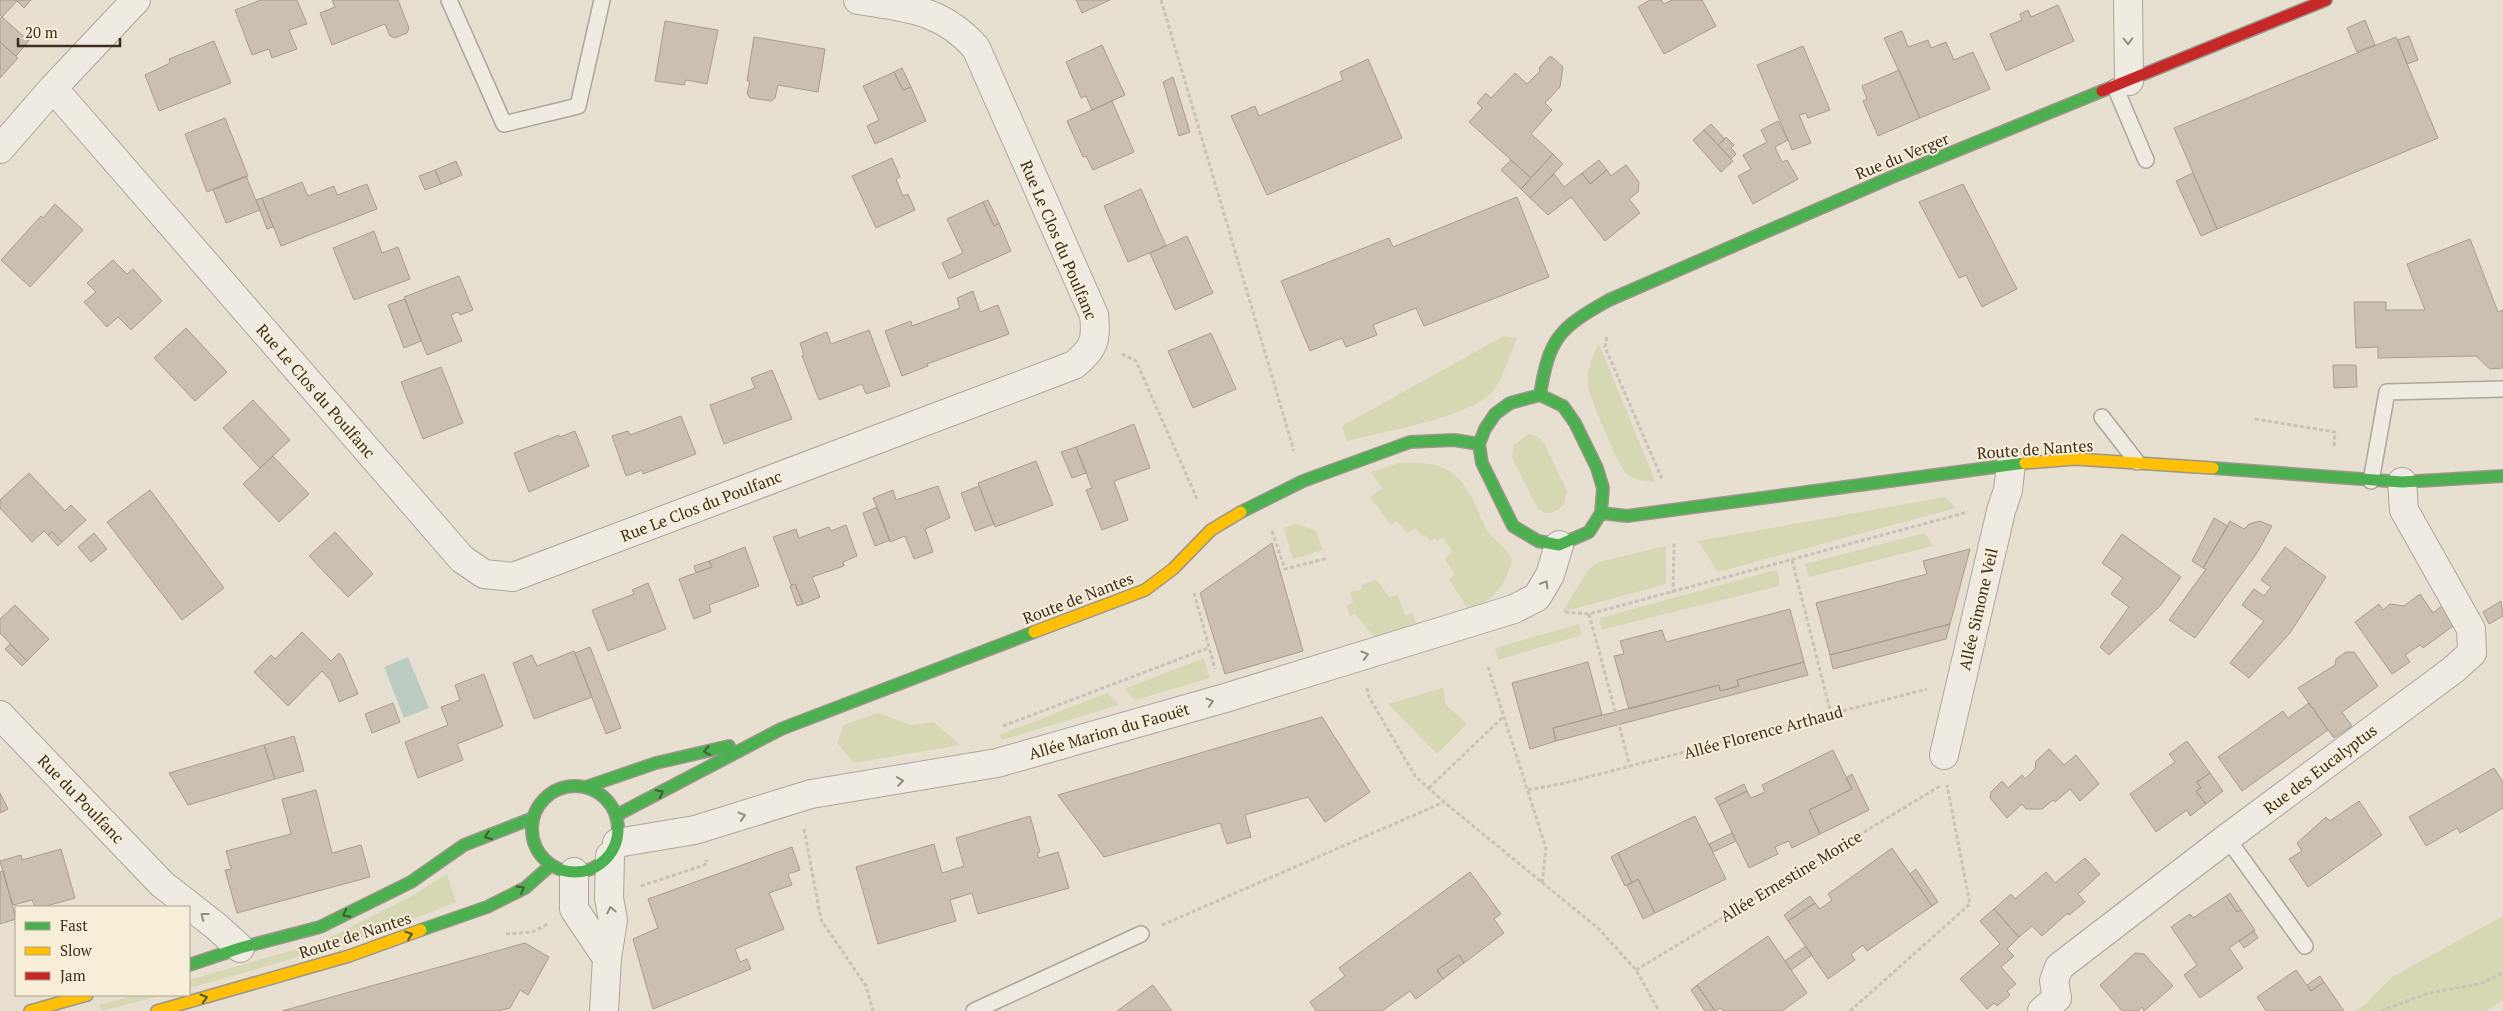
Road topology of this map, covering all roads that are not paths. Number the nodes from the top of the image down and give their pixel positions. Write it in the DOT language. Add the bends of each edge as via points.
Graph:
graph roads {
  1 [pos="136,0"];
  2 [pos="449,0"];
  3 [pos="602,0"];
  4 [pos="858,0"];
  5 [pos="2128,0"];
  6 [pos="2326,0"];
  7 [pos="2122,84"];
  8 [pos="53,88"];
  9 [pos="0,149"];
  10 [pos="2146,160"];
  11 [pos="2503,389"];
  12 [pos="1540,395"];
  13 [pos="2102,417"];
  14 [pos="1479,444"];
  15 [pos="2137,462"];
  16 [pos="2012,464"];
  17 [pos="2503,476"];
  18 [pos="2371,482"];
  19 [pos="2402,482"];
  20 [pos="1602,513"];
  21 [pos="1559,546"];
  22 [pos="0,715"];
  23 [pos="755,741"];
  24 [pos="1944,755"];
  25 [pos="586,787"];
  26 [pos="617,815"];
  27 [pos="533,818"];
  28 [pos="2228,838"];
  29 [pos="613,849"];
  30 [pos="563,869"];
  31 [pos="160,895"];
  32 [pos="180,906"];
  33 [pos="190,912"];
  34 [pos="1141,934"];
  35 [pos="2305,946"];
  36 [pos="240,948"];
  37 [pos="607,958"];
  38 [pos="190,964"];
  39 [pos="83,996"];
  40 [pos="30,1011"];
  41 [pos="157,1011"];
  42 [pos="604,1011"];
  43 [pos="974,1011"];
  44 [pos="2042,1011"];
  1 -- 8 [label="street"];
  2 -- 3 [label="lane" via="504,124 578,106"];
  4 -- 8 [label="street, Rue Le Clos du Poulfanc" via="932,15 949,22 976,48 1094,315 1094,341 1088,354 1064,369 513,577 484,574 462,559"];
  5 -- 7 [label="street, one-way"];
  6 -- 7 [label="main road, Rue du Verger"];
  7 -- 10 [label="lane"];
  7 -- 12 [label="main road, Rue du Verger" via="1892,177 1608,300 1558,332 1544,366"];
  8 -- 9 [label="street"];
  11 -- 18 [label="lane" via="2387,392"];
  12 -- 14 [label="main road" via="1510,403 1495,414"];
  12 -- 20 [label="main road" via="1563,406 1575,423 1603,488"];
  13 -- 15 [label="lane"];
  14 -- 21 [label="main road" via="1482,463 1513,526 1538,541"];
  14 -- 23 [label="main road, Route de Nantes" via="1454,440 1410,442 1303,481 1211,530 1173,569 1146,590"];
  15 -- 16 [label="main road, Route de Nantes" via="2075,459"];
  15 -- 18 [label="main road, Route de Nantes"];
  16 -- 20 [label="main road, Route de Nantes" via="1627,516"];
  16 -- 24 [label="street, Allée Simone Veil"];
  17 -- 19 [label="main road, Route de Nantes"];
  18 -- 19 [label="main road, Route de Nantes"];
  19 -- 28 [label="street, Rue des Eucalyptus" via="2404,510 2471,629 2472,653"];
  20 -- 21 [label="main road" via="1589,532"];
  29 -- 21 [label="street, Allée Marion du Faouët, one-way" via="695,830 811,794 997,762 1225,698 1514,609 1536,597 1550,575"];
  22 -- 31 [label="street, Rue du Poulfanc"];
  23 -- 25 [label="main road, Route de Nantes, one-way" via="668,759"];
  26 -- 23 [label="main road, Route de Nantes, one-way"];
  25 -- 26 [label="main road" via="600,793"];
  25 -- 27 [label="main road" via="560,789 548,796"];
  26 -- 29 [label="main road" via="619,829"];
  27 -- 30 [label="main road" via="535,845 542,856"];
  27 -- 36 [label="main road, Route de Nantes, one-way" via="464,846 411,882 320,927"];
  28 -- 35 [label="lane"];
  28 -- 44 [label="street, Rue des Eucalyptus" via="2059,967 2054,981 2057,998"];
  29 -- 30 [label="main road" via="599,866 586,871"];
  37 -- 29 [label="street, one-way" via="614,920 609,898"];
  30 -- 37 [label="street" via="574,909"];
  41 -- 30 [label="main road, Route de Nantes, one-way" via="349,956 487,907"];
  32 -- 31 [label="street, Rue du Poulfanc, one-way"];
  36 -- 33 [label="street, Rue du Poulfanc, one-way" via="217,927"];
  34 -- 43 [label="lane"];
  36 -- 38 [label="main road, Route de Nantes"];
  37 -- 42 [label="street"];
  39 -- 40 [label="main road"];
}
